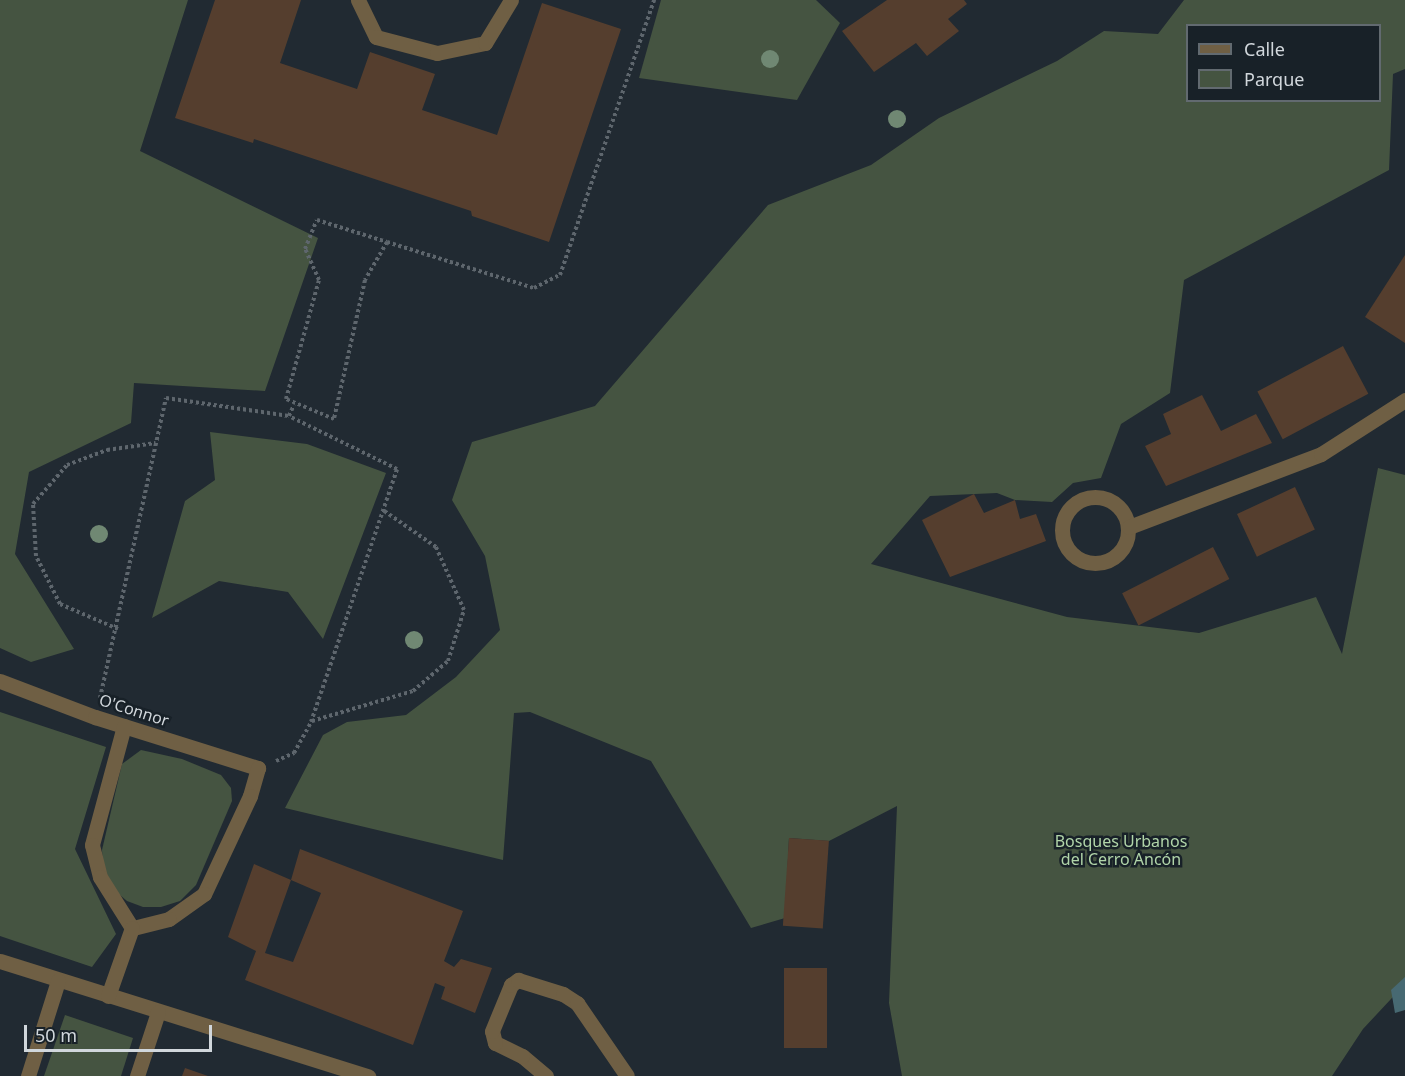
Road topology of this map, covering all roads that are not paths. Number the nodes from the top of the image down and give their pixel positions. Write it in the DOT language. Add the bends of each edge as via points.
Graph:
graph roads {
  1 [pos="358,0"];
  2 [pos="511,0"];
  3 [pos="1405,400"];
  4 [pos="1129,527"];
  5 [pos="0,681"];
  6 [pos="124,726"];
  7 [pos="132,928"];
  8 [pos="0,961"];
  9 [pos="58,981"];
  10 [pos="108,996"];
  11 [pos="158,1012"];
  12 [pos="317,1069"];
  13 [pos="28,1076"];
  14 [pos="137,1076"];
  15 [pos="368,1076"];
  16 [pos="546,1076"];
  17 [pos="627,1076"];
  1 -- 2 [label="street" via="376,37 437,53 485,43"];
  3 -- 4 [label="street" via="1321,454"];
  4 -- 4 [label="street" via="1118,505 1094,496 1071,507 1062,531 1073,555 1098,563 1120,552"];
  5 -- 6 [label="street, O'Connor"];
  6 -- 7 [label="street" via="92,845 100,878"];
  6 -- 7 [label="street, O'Connor" via="258,768 250,796 204,894 169,919"];
  7 -- 10 [label="street"];
  8 -- 9 [label="street"];
  9 -- 10 [label="street"];
  9 -- 13 [label="street"];
  10 -- 11 [label="street"];
  11 -- 12 [label="street"];
  11 -- 14 [label="street"];
  12 -- 15 [label="street"];
  16 -- 17 [label="street" via="522,1056 495,1043 492,1031 511,985 518,980 563,994 577,1003"];
}
